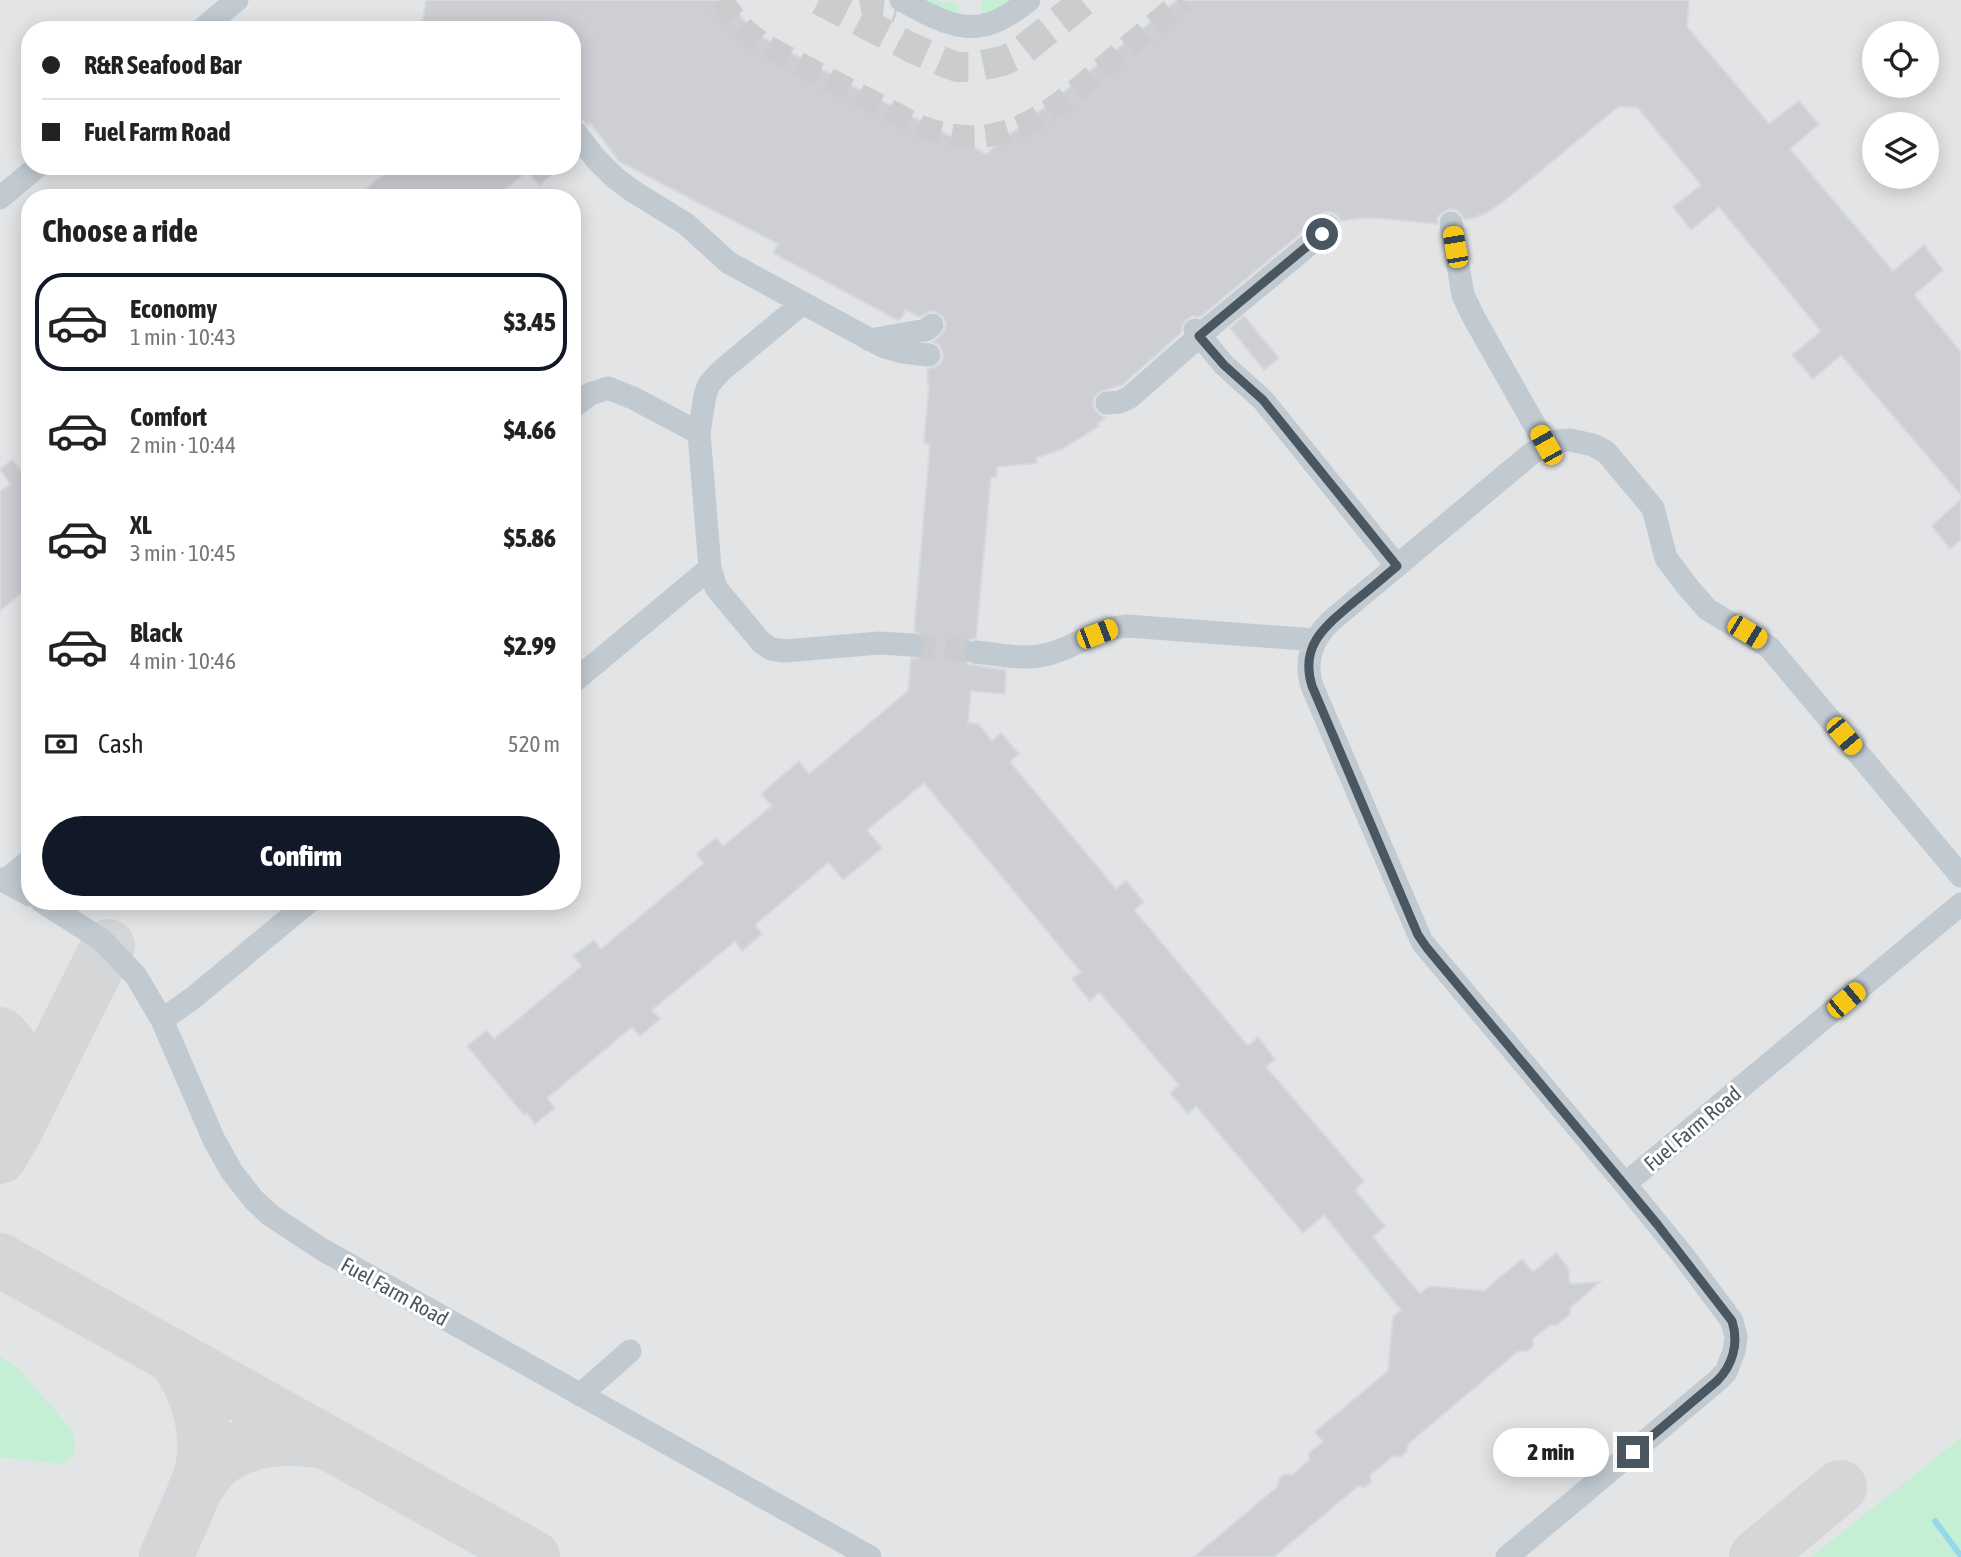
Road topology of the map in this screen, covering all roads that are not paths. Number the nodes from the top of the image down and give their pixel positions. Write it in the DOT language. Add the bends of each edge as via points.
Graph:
graph roads {
  1 [pos="237,0"];
  2 [pos="1029,0"];
  3 [pos="899,5"];
  4 [pos="212,21"];
  5 [pos="581,140"];
  6 [pos="27,175"];
  7 [pos="0,198"];
  8 [pos="1451,223"];
  9 [pos="1328,226"];
  10 [pos="803,303"];
  11 [pos="932,324"];
  12 [pos="1197,333"];
  13 [pos="870,340"];
  14 [pos="929,355"];
  15 [pos="581,401"];
  16 [pos="1107,403"];
  17 [pos="699,433"];
  18 [pos="1546,445"];
  19 [pos="1397,566"];
  20 [pos="710,568"];
  21 [pos="1315,640"];
  22 [pos="912,645"];
  23 [pos="975,652"];
  24 [pos="581,676"];
  25 [pos="21,866"];
  26 [pos="1961,876"];
  27 [pos="2,880"];
  28 [pos="21,890"];
  29 [pos="1961,904"];
  30 [pos="55,910"];
  31 [pos="299,910"];
  32 [pos="162,1020"];
  33 [pos="1625,1184"];
  34 [pos="630,1351"];
  35 [pos="580,1395"];
  36 [pos="870,1557"];
  37 [pos="1507,1557"];
  1 -- 4 [label="street"];
  2 -- 3 [label="street" via="1004,18 980,26 940,21"];
  5 -- 10 [label="street" via="604,169 627,188 686,224 729,263"];
  6 -- 7 [label="street"];
  8 -- 18 [label="street" via="1463,295"];
  9 -- 12 [label="street"];
  10 -- 13 [label="street"];
  10 -- 17 [label="street" via="714,378 705,395"];
  11 -- 13 [label="street" via="926,330"];
  12 -- 16 [label="street" via="1125,401"];
  12 -- 19 [label="street" via="1263,400"];
  13 -- 14 [label="street" via="890,349"];
  15 -- 17 [label="street" via="608,388"];
  17 -- 20 [label="street"];
  18 -- 19 [label="street"];
  18 -- 26 [label="street" via="1580,441 1606,453 1652,507 1666,558 1687,586 1707,609 1769,647"];
  19 -- 21 [label="street"];
  20 -- 22 [label="street" via="726,600 771,649"];
  20 -- 24 [label="street"];
  21 -- 23 [label="street" via="1127,626 1046,655"];
  21 -- 33 [label="street" via="1309,664 1312,686 1418,935"];
  25 -- 27 [label="street"];
  27 -- 28 [label="street"];
  29 -- 33 [label="street, Fuel Farm Road"];
  30 -- 32 [label="street, Fuel Farm Road" via="108,946 136,976"];
  31 -- 32 [label="street"];
  32 -- 35 [label="street, Fuel Farm Road" via="224,1160 270,1215 312,1244"];
  33 -- 37 [label="street, Fuel Farm Road" via="1728,1315 1736,1337 1732,1358 1717,1381"];
  34 -- 35 [label="street"];
  35 -- 36 [label="street, Fuel Farm Road"];
}
